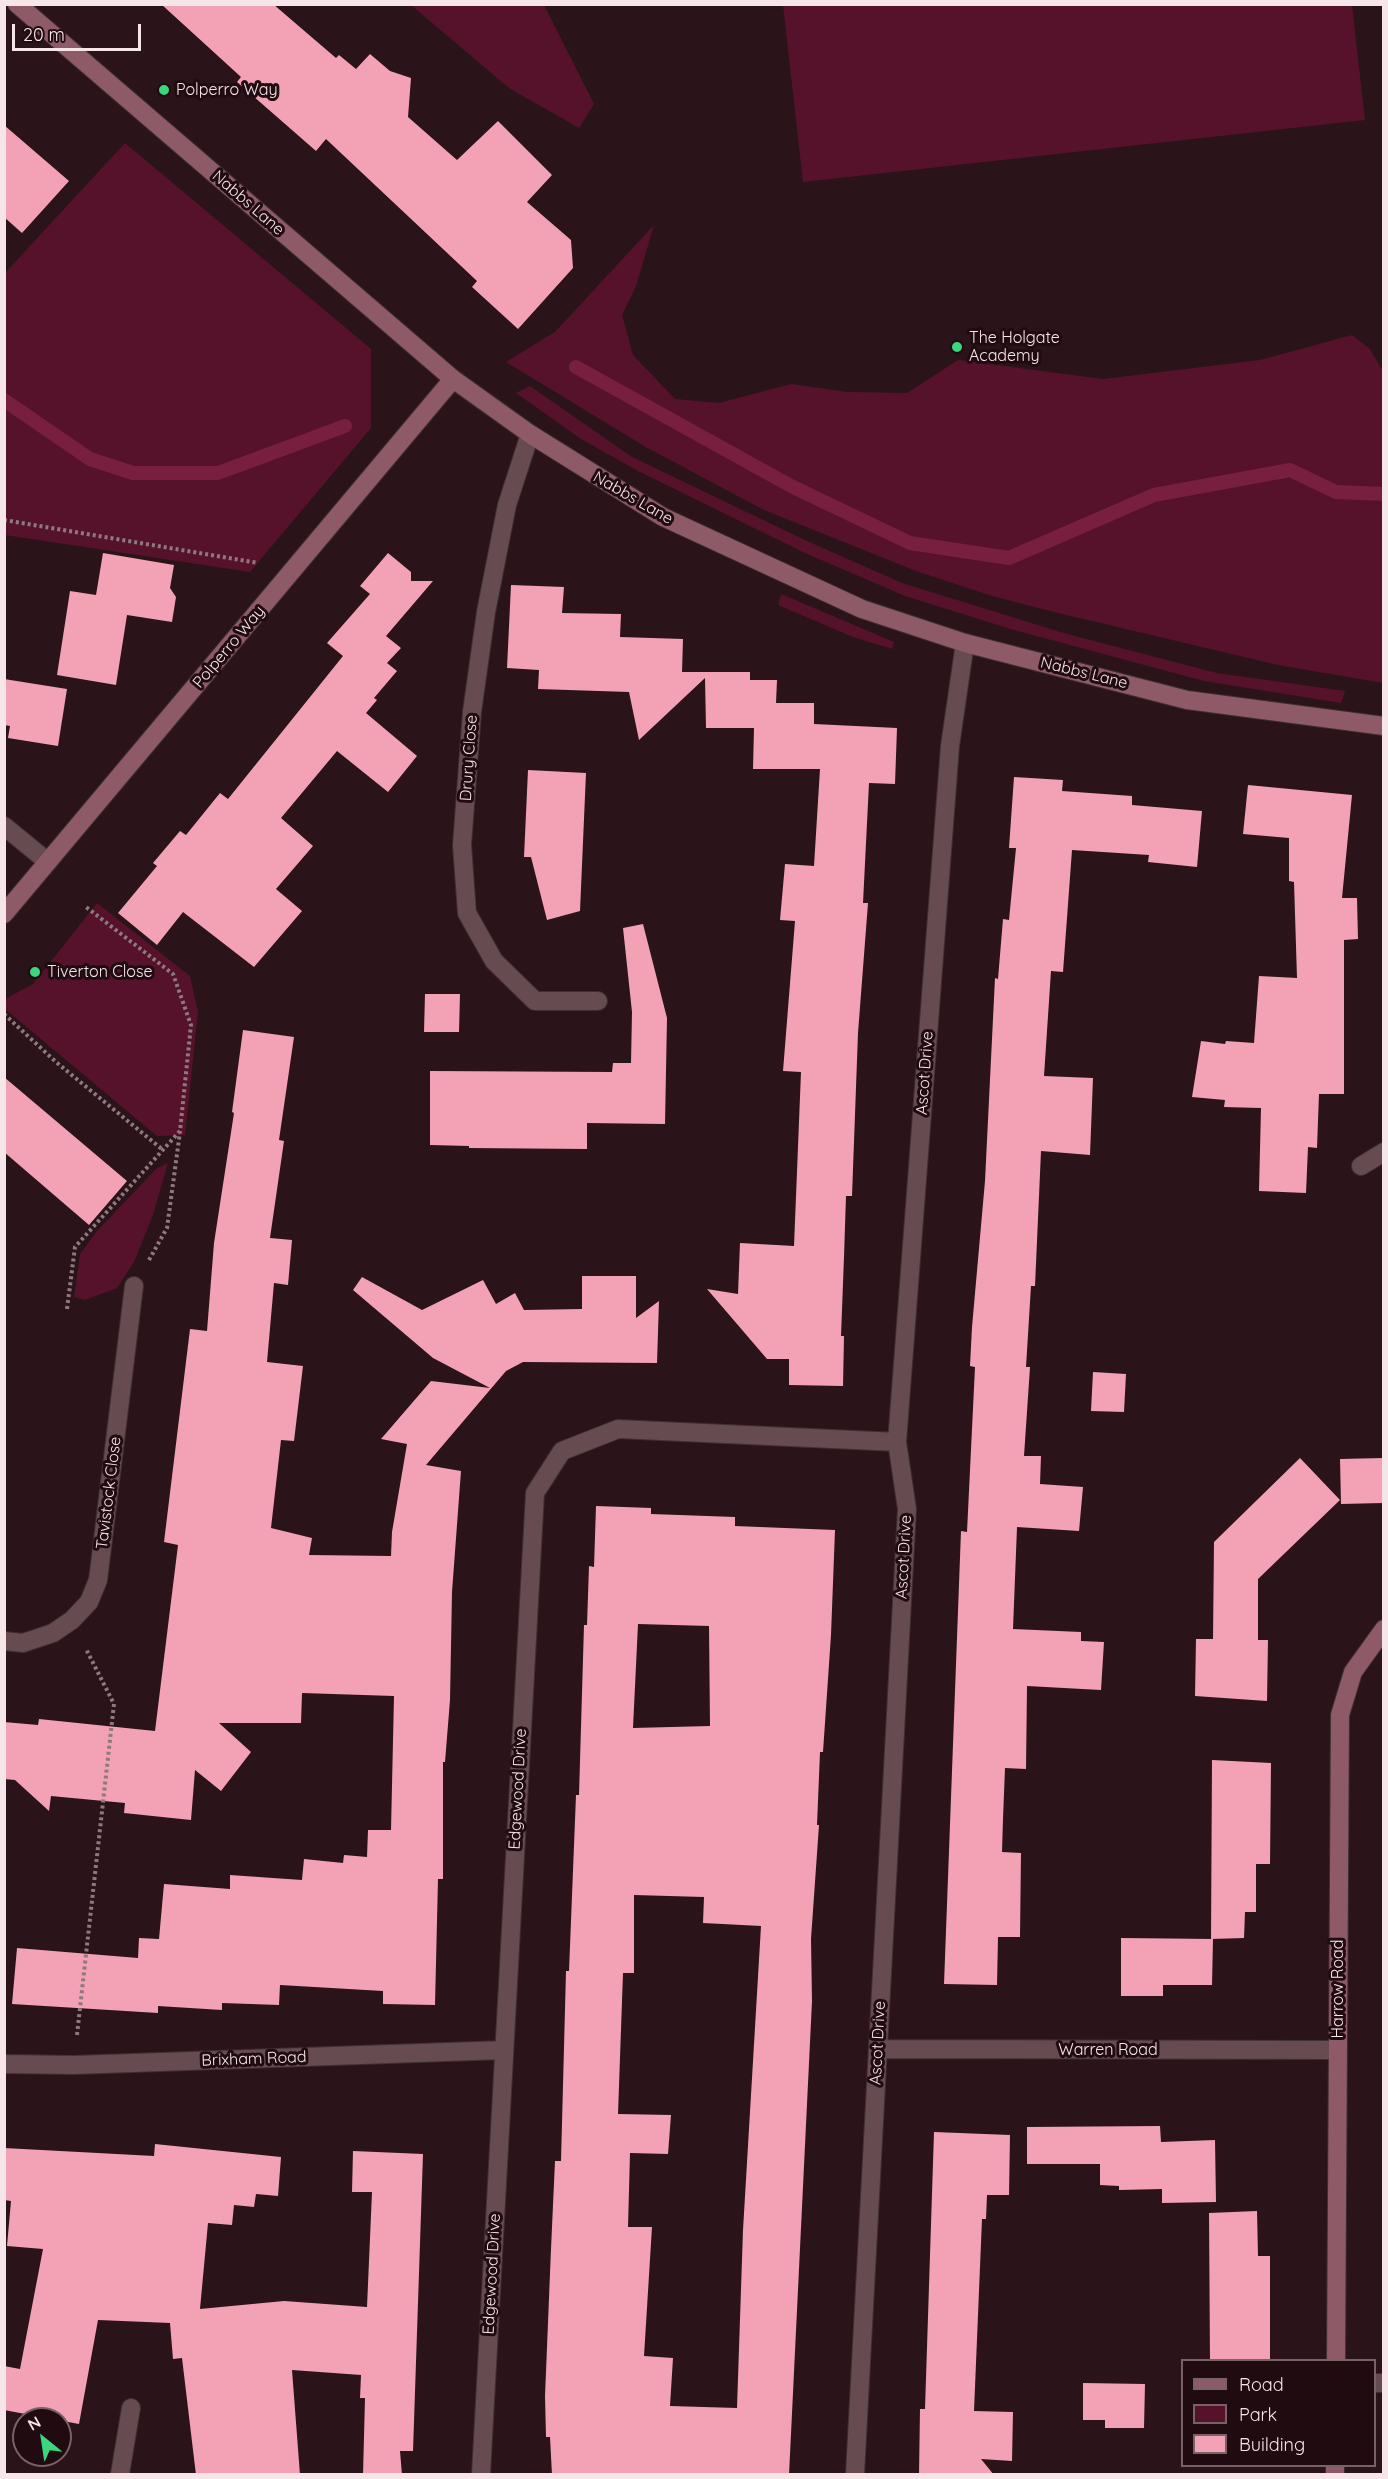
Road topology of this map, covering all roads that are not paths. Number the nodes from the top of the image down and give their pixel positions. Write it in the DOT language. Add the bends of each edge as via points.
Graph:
graph roads {
  1 [pos="17,4"];
  2 [pos="453,379"];
  3 [pos="530,434"];
  4 [pos="965,643"];
  5 [pos="1383,726"];
  6 [pos="4,825"];
  7 [pos="48,862"];
  8 [pos="4,914"];
  9 [pos="598,1001"];
  10 [pos="1383,1152"];
  11 [pos="1361,1166"];
  12 [pos="134,1286"];
  13 [pos="897,1442"];
  14 [pos="1383,1629"];
  15 [pos="4,1641"];
  16 [pos="878,2049"];
  17 [pos="504,2050"];
  18 [pos="1338,2050"];
  19 [pos="4,2064"];
  20 [pos="1336,2359"];
  21 [pos="131,2408"];
  22 [pos="120,2475"];
  23 [pos="481,2475"];
  24 [pos="855,2475"];
  1 -- 2 [label="street, Nabbs Lane"];
  2 -- 3 [label="street, Nabbs Lane"];
  2 -- 7 [label="street, Polperro Way"];
  3 -- 4 [label="street, Nabbs Lane" via="663,517 862,609"];
  3 -- 9 [label="street, Drury Close" via="507,506 472,712 462,845 467,913 494,961 535,1002"];
  4 -- 5 [label="street, Nabbs Lane" via="1187,700"];
  4 -- 13 [label="street, Ascot Drive" via="950,746"];
  6 -- 7 [label="street"];
  7 -- 8 [label="street, Polperro Way"];
  10 -- 11 [label="street"];
  12 -- 15 [label="street, Tavistock Close" via="98,1580 89,1602 53,1633 23,1643"];
  13 -- 16 [label="street, Ascot Drive" via="907,1509"];
  13 -- 17 [label="street, Edgewood Drive" via="618,1429 562,1451 535,1493"];
  14 -- 18 [label="street, Harrow Road" via="1353,1672 1340,1715"];
  16 -- 18 [label="street, Warren Road"];
  16 -- 24 [label="street, Ascot Drive"];
  17 -- 19 [label="street, Brixham Road"];
  17 -- 23 [label="street, Edgewood Drive"];
  18 -- 20 [label="street, Harrow Road"];
  21 -- 22 [label="street"];
}
